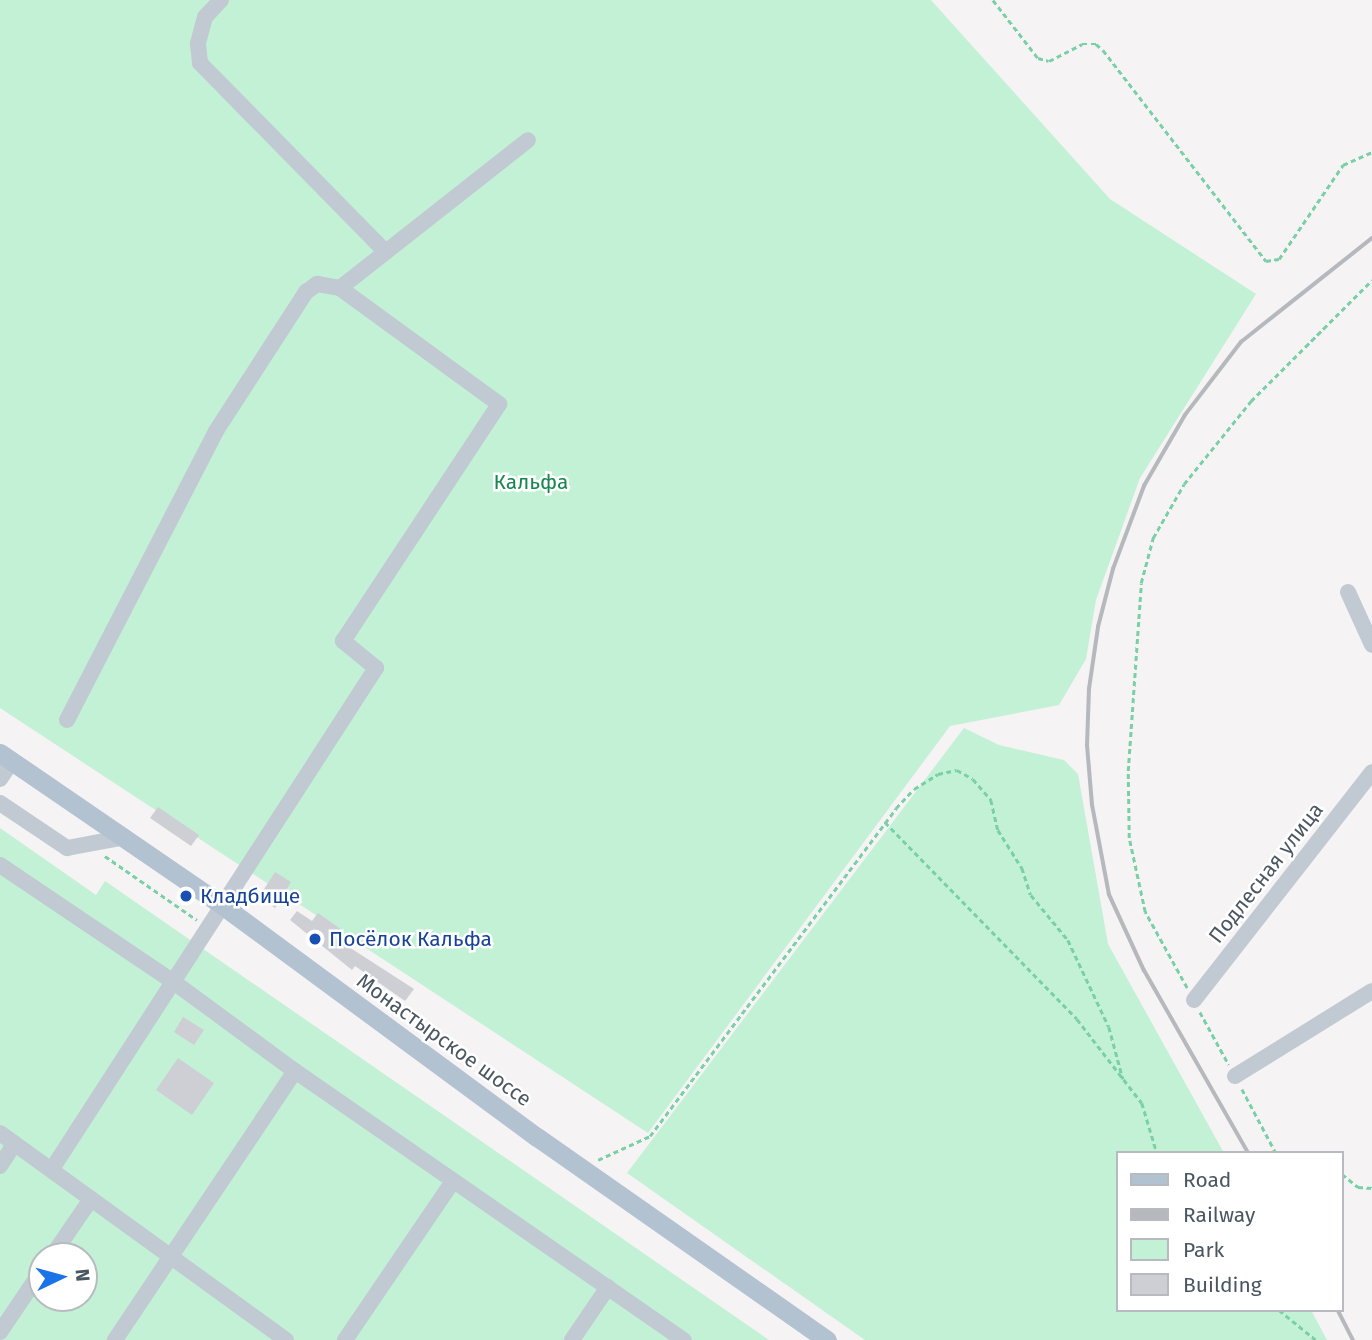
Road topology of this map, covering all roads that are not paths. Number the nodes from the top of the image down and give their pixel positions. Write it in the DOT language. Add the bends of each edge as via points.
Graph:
graph roads {
  1 [pos="221,0"];
  2 [pos="528,140"];
  3 [pos="386,252"];
  4 [pos="340,288"];
  5 [pos="1348,592"];
  6 [pos="1372,645"];
  7 [pos="68,720"];
  8 [pos="6,757"];
  9 [pos="1372,772"];
  10 [pos="0,779"];
  11 [pos="0,803"];
  12 [pos="125,837"];
  13 [pos="0,865"];
  14 [pos="222,905"];
  15 [pos="175,983"];
  16 [pos="1372,991"];
  17 [pos="1194,1000"];
  18 [pos="295,1071"];
  19 [pos="1235,1076"];
  20 [pos="0,1133"];
  21 [pos="15,1143"];
  22 [pos="0,1166"];
  23 [pos="52,1169"];
  24 [pos="453,1181"];
  25 [pos="91,1199"];
  26 [pos="62,1242"];
  27 [pos="169,1259"];
  28 [pos="608,1287"];
  29 [pos="28,1291"];
  30 [pos="0,1332"];
  31 [pos="115,1340"];
  32 [pos="286,1340"];
  33 [pos="345,1340"];
  34 [pos="572,1340"];
  35 [pos="684,1340"];
  36 [pos="827,1340"];
  1 -- 3 [label="street" via="205,17 198,44 200,64"];
  2 -- 3 [label="street"];
  3 -- 4 [label="street"];
  4 -- 7 [label="street" via="317,284 306,292 216,431"];
  4 -- 14 [label="street" via="499,404 343,641 376,668"];
  5 -- 6 [label="street"];
  8 -- 10 [label="street"];
  8 -- 12 [label="main road, Монастырское шоссе"];
  9 -- 17 [label="street, Подлесная улица"];
  11 -- 12 [label="street" via="67,848"];
  12 -- 14 [label="main road, Монастырское шоссе"];
  13 -- 15 [label="street"];
  14 -- 15 [label="street"];
  14 -- 36 [label="main road, Монастырское шоссе"];
  15 -- 18 [label="street"];
  15 -- 23 [label="street"];
  16 -- 19 [label="street"];
  18 -- 24 [label="street"];
  18 -- 27 [label="street"];
  20 -- 21 [label="street"];
  21 -- 22 [label="street"];
  21 -- 23 [label="street"];
  23 -- 25 [label="street"];
  24 -- 28 [label="street"];
  24 -- 33 [label="street"];
  25 -- 26 [label="street"];
  25 -- 27 [label="street"];
  27 -- 31 [label="street"];
  27 -- 32 [label="street"];
  28 -- 34 [label="street"];
  28 -- 35 [label="street"];
  29 -- 30 [label="street"];
}
